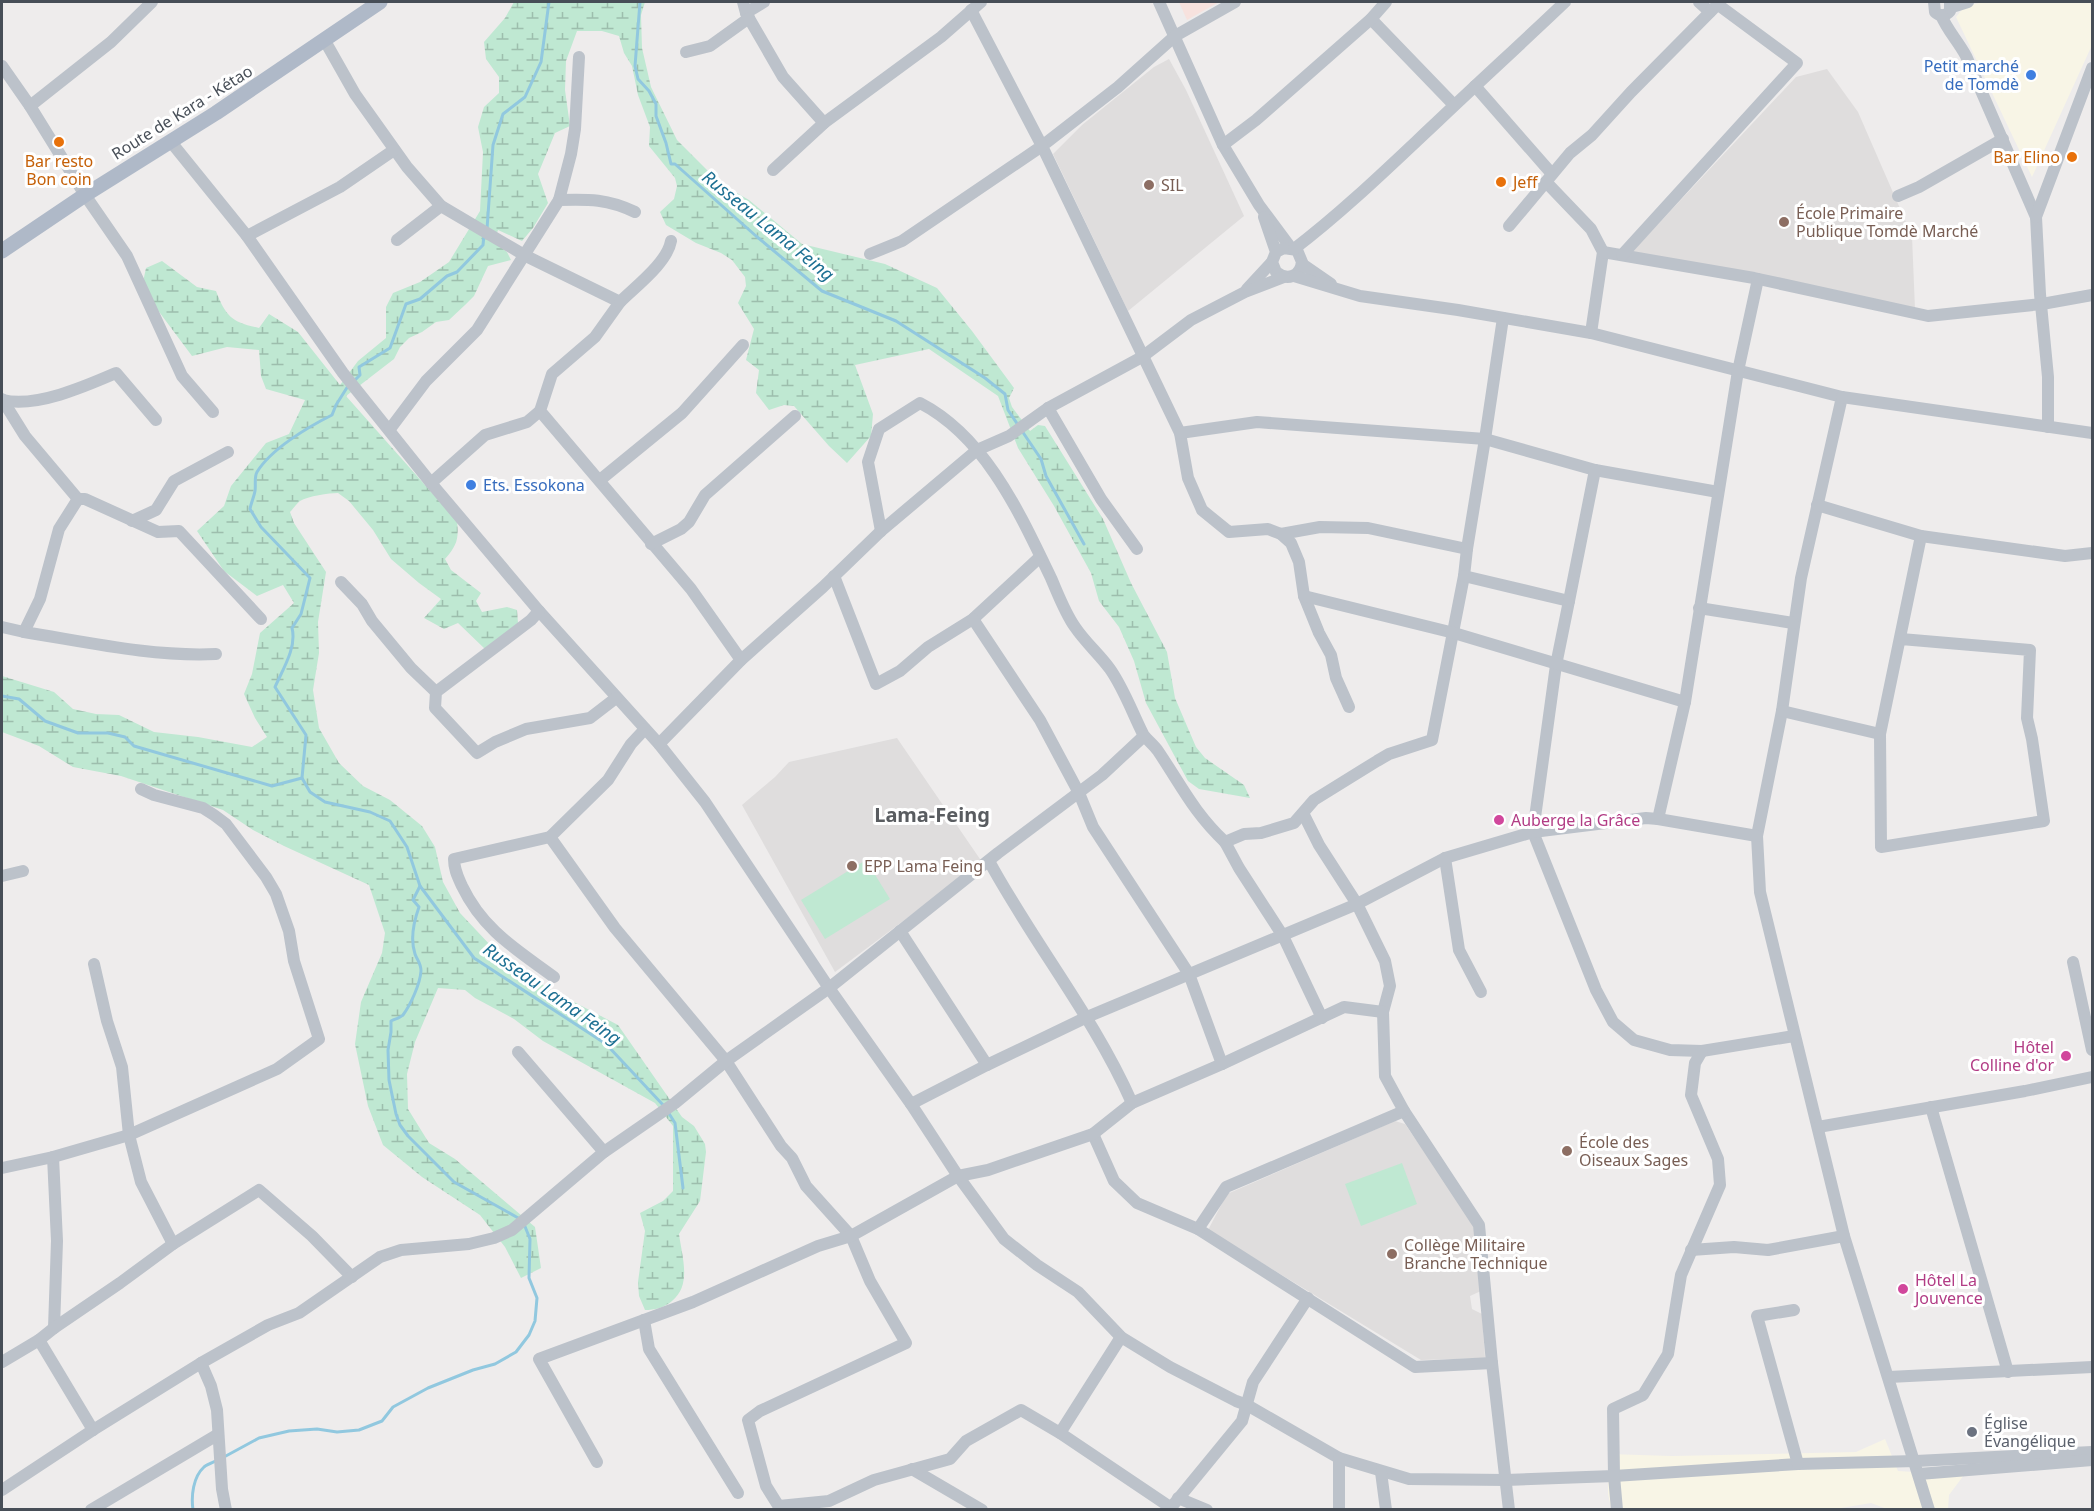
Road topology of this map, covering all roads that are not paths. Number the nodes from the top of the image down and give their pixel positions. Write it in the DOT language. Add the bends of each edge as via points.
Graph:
graph roads {
  1 [pos="152,2"];
  2 [pos="380,2"];
  3 [pos="764,2"];
  4 [pos="1159,2"];
  5 [pos="1235,2"];
  6 [pos="1386,2"];
  7 [pos="1565,2"];
  8 [pos="1699,2"];
  9 [pos="1968,2"];
  10 [pos="976,6"];
  11 [pos="1716,6"];
  12 [pos="1940,7"];
  13 [pos="746,11"];
  14 [pos="1371,19"];
  15 [pos="1174,36"];
  16 [pos="325,40"];
  17 [pos="686,51"];
  18 [pos="579,57"];
  19 [pos="2,66"];
  20 [pos="2091,77"];
  21 [pos="1475,86"];
  22 [pos="1454,105"];
  23 [pos="30,106"];
  24 [pos="824,123"];
  25 [pos="2003,138"];
  26 [pos="171,142"];
  27 [pos="1223,145"];
  28 [pos="1042,146"];
  29 [pos="394,150"];
  30 [pos="773,170"];
  31 [pos="1549,178"];
  32 [pos="85,195"];
  33 [pos="1898,196"];
  34 [pos="559,200"];
  35 [pos="1259,205"];
  36 [pos="441,206"];
  37 [pos="635,212"];
  38 [pos="2036,217"];
  39 [pos="1509,226"];
  40 [pos="247,236"];
  41 [pos="397,240"];
  42 [pos="671,241"];
  43 [pos="2,250"];
  44 [pos="1603,252"];
  45 [pos="870,255"];
  46 [pos="1297,255"];
  47 [pos="1622,255"];
  48 [pos="526,256"];
  49 [pos="1274,257"];
  50 [pos="1289,277"];
  51 [pos="1758,279"];
  52 [pos="1245,292"];
  53 [pos="1345,293"];
  54 [pos="2092,295"];
  55 [pos="620,302"];
  56 [pos="2042,304"];
  57 [pos="1503,318"];
  58 [pos="1591,333"];
  59 [pos="743,345"];
  60 [pos="1142,357"];
  61 [pos="1738,371"];
  62 [pos="1842,397"];
  63 [pos="2,399"];
  64 [pos="1048,408"];
  65 [pos="540,411"];
  66 [pos="213,412"];
  67 [pos="795,417"];
  68 [pos="156,420"];
  69 [pos="2048,427"];
  70 [pos="390,429"];
  71 [pos="1180,433"];
  72 [pos="2092,433"];
  73 [pos="1485,439"];
  74 [pos="977,450"];
  75 [pos="228,452"];
  76 [pos="1595,470"];
  77 [pos="600,480"];
  78 [pos="431,483"];
  79 [pos="1718,492"];
  80 [pos="78,499"];
  81 [pos="1817,505"];
  82 [pos="132,520"];
  83 [pos="881,531"];
  84 [pos="1281,534"];
  85 [pos="1921,536"];
  86 [pos="651,544"];
  87 [pos="1137,549"];
  88 [pos="1467,549"];
  89 [pos="2092,553"];
  90 [pos="1040,557"];
  91 [pos="834,576"];
  92 [pos="1464,576"];
  93 [pos="341,582"];
  94 [pos="1304,596"];
  95 [pos="1569,601"];
  96 [pos="1699,608"];
  97 [pos="539,611"];
  98 [pos="261,619"];
  99 [pos="973,619"];
  100 [pos="1793,623"];
  101 [pos="2,627"];
  102 [pos="24,633"];
  103 [pos="1454,633"];
  104 [pos="1900,639"];
  105 [pos="216,654"];
  106 [pos="741,660"];
  107 [pos="1556,664"];
  108 [pos="436,692"];
  109 [pos="616,698"];
  110 [pos="1685,702"];
  111 [pos="1349,707"];
  112 [pos="1782,711"];
  113 [pos="645,729"];
  114 [pos="1880,734"];
  115 [pos="1144,736"];
  116 [pos="660,744"];
  117 [pos="141,789"];
  118 [pos="1079,793"];
  119 [pos="1303,813"];
  120 [pos="1658,819"];
  121 [pos="1533,832"];
  122 [pos="1757,836"];
  123 [pos="550,837"];
  124 [pos="1226,842"];
  125 [pos="1445,858"];
  126 [pos="989,861"];
  127 [pos="23,871"];
  128 [pos="2,876"];
  129 [pos="1357,904"];
  130 [pos="900,931"];
  131 [pos="1283,936"];
  132 [pos="2073,962"];
  133 [pos="94,964"];
  134 [pos="1189,974"];
  135 [pos="554,977"];
  136 [pos="829,988"];
  137 [pos="1481,992"];
  138 [pos="1383,1012"];
  139 [pos="1087,1017"];
  140 [pos="1322,1018"];
  141 [pos="1794,1036"];
  142 [pos="2092,1050"];
  143 [pos="1702,1051"];
  144 [pos="518,1052"];
  145 [pos="726,1061"];
  146 [pos="1222,1064"];
  147 [pos="987,1065"];
  148 [pos="2092,1077"];
  149 [pos="1132,1103"];
  150 [pos="911,1104"];
  151 [pos="1931,1107"];
  152 [pos="1404,1111"];
  153 [pos="1818,1127"];
  154 [pos="1093,1134"];
  155 [pos="129,1135"];
  156 [pos="604,1152"];
  157 [pos="53,1157"];
  158 [pos="2,1168"];
  159 [pos="958,1176"];
  160 [pos="1198,1229"];
  161 [pos="851,1236"];
  162 [pos="1844,1236"];
  163 [pos="173,1244"];
  164 [pos="1691,1250"];
  165 [pos="352,1277"];
  166 [pos="1308,1298"];
  167 [pos="1794,1310"];
  168 [pos="644,1320"];
  169 [pos="54,1328"];
  170 [pos="1121,1337"];
  171 [pos="39,1340"];
  172 [pos="2,1362"];
  173 [pos="201,1363"];
  174 [pos="1492,1363"];
  175 [pos="2092,1367"];
  176 [pos="2008,1372"];
  177 [pos="1889,1377"];
  178 [pos="1247,1405"];
  179 [pos="93,1430"];
  180 [pos="1060,1432"];
  181 [pos="218,1435"];
  182 [pos="2092,1452"];
  183 [pos="1339,1458"];
  184 [pos="2092,1460"];
  185 [pos="1916,1461"];
  186 [pos="597,1462"];
  187 [pos="1798,1464"];
  188 [pos="912,1469"];
  189 [pos="1381,1472"];
  190 [pos="1919,1474"];
  191 [pos="1614,1476"];
  192 [pos="1506,1480"];
  193 [pos="2,1490"];
  194 [pos="738,1493"];
  195 [pos="1172,1505"];
  196 [pos="780,1508"];
  197 [pos="92,1509"];
  198 [pos="226,1509"];
  199 [pos="982,1509"];
  200 [pos="1207,1509"];
  201 [pos="1339,1509"];
  202 [pos="1386,1509"];
  203 [pos="1509,1509"];
  204 [pos="1617,1509"];
  205 [pos="1929,1509"];
  1 -- 23 [label="street" via="111,42"];
  2 -- 16 [label="main road, Route de Kara - Kétao"];
  3 -- 13 [label="street"];
  4 -- 15 [label="street"];
  5 -- 15 [label="street"];
  6 -- 14 [label="street"];
  7 -- 21 [label="street"];
  8 -- 11 [label="street"];
  9 -- 12 [label="street"];
  10 -- 24 [label="street" via="941,37"];
  10 -- 28 [label="street"];
  11 -- 31 [label="street"];
  11 -- 47 [label="street" via="1797,63"];
  12 -- 25 [label="street" via="1946,28 1959,42"];
  13 -- 17 [label="street" via="710,46"];
  13 -- 24 [label="street" via="783,76"];
  14 -- 22 [label="street"];
  14 -- 27 [label="street"];
  15 -- 27 [label="street"];
  15 -- 28 [label="street" via="1119,87"];
  16 -- 26 [label="main road, Route de Kara - Kétao"];
  16 -- 29 [label="street" via="355,94"];
  18 -- 34 [label="street" via="571,154"];
  19 -- 23 [label="street"];
  20 -- 38 [label="street"];
  21 -- 22 [label="street"];
  21 -- 31 [label="street"];
  22 -- 46 [label="street"];
  23 -- 32 [label="street"];
  24 -- 30 [label="street"];
  25 -- 33 [label="street"];
  25 -- 38 [label="street"];
  26 -- 32 [label="main road, Route de Kara - Kétao"];
  26 -- 40 [label="street"];
  27 -- 35 [label="street"];
  28 -- 45 [label="street" via="902,241"];
  28 -- 60 [label="street"];
  29 -- 36 [label="street"];
  29 -- 40 [label="street" via="340,187"];
  31 -- 39 [label="street"];
  31 -- 44 [label="street" via="1591,229"];
  32 -- 43 [label="main road, Route de Kara - Kétao"];
  32 -- 66 [label="street" via="127,256 182,376"];
  34 -- 37 [label="street" via="616,203"];
  34 -- 48 [label="street"];
  35 -- 46 [label="street"];
  35 -- 49 [label="street"];
  36 -- 41 [label="street"];
  36 -- 48 [label="street"];
  38 -- 56 [label="street"];
  40 -- 70 [label="street" via="343,372"];
  42 -- 55 [label="street" via="670,250"];
  44 -- 47 [label="street"];
  44 -- 58 [label="street"];
  46 -- 49 [label="street" via="1284,248"];
  46 -- 50 [label="street" via="1300,270"];
  46 -- 53 [label="street"];
  47 -- 51 [label="street"];
  48 -- 55 [label="street"];
  48 -- 70 [label="street" via="477,330 426,381"];
  49 -- 50 [label="street" via="1276,272"];
  49 -- 52 [label="street"];
  50 -- 52 [label="street"];
  50 -- 53 [label="street"];
  51 -- 56 [label="street" via="1928,316"];
  51 -- 61 [label="street"];
  52 -- 60 [label="street" via="1191,320"];
  53 -- 57 [label="street"];
  54 -- 56 [label="street"];
  55 -- 65 [label="street" via="595,337 552,374"];
  56 -- 69 [label="street"];
  57 -- 58 [label="street"];
  57 -- 73 [label="street"];
  58 -- 61 [label="street"];
  59 -- 77 [label="street" via="682,413"];
  60 -- 64 [label="street"];
  60 -- 71 [label="street"];
  61 -- 62 [label="street"];
  61 -- 79 [label="street"];
  62 -- 69 [label="street"];
  62 -- 81 [label="street"];
  63 -- 68 [label="street" via="13,402 71,392 116,373"];
  63 -- 80 [label="street" via="26,436"];
  64 -- 74 [label="street" via="1009,436"];
  64 -- 87 [label="street" via="1101,499"];
  65 -- 77 [label="street"];
  65 -- 78 [label="street" via="526,422 485,435"];
  67 -- 86 [label="street" via="705,495 681,530"];
  69 -- 72 [label="street"];
  70 -- 78 [label="street"];
  71 -- 73 [label="street" via="1257,422"];
  71 -- 84 [label="street" via="1188,478 1202,510 1229,532 1268,529"];
  73 -- 76 [label="street"];
  73 -- 88 [label="street"];
  74 -- 83 [label="street"];
  74 -- 83 [label="street" via="958,430 920,403 879,429 868,462"];
  74 -- 90 [label="street" via="1017,508"];
  75 -- 82 [label="street" via="174,481 156,510"];
  76 -- 79 [label="street"];
  76 -- 95 [label="street"];
  77 -- 86 [label="street"];
  78 -- 97 [label="street"];
  79 -- 96 [label="street"];
  80 -- 82 [label="street"];
  80 -- 102 [label="street" via="59,529 40,599"];
  81 -- 85 [label="street"];
  81 -- 100 [label="street"];
  82 -- 98 [label="street" via="158,532 179,531"];
  83 -- 91 [label="street"];
  84 -- 88 [label="street" via="1320,527 1368,528"];
  84 -- 94 [label="street" via="1292,543"];
  85 -- 89 [label="street" via="2065,556"];
  85 -- 104 [label="street"];
  86 -- 106 [label="street" via="691,590"];
  88 -- 92 [label="street"];
  90 -- 99 [label="street"];
  90 -- 115 [label="street" via="1074,627 1110,669"];
  91 -- 99 [label="street" via="876,684"];
  91 -- 106 [label="street"];
  92 -- 95 [label="street"];
  92 -- 103 [label="street"];
  93 -- 108 [label="street" via="411,668"];
  94 -- 103 [label="street"];
  94 -- 111 [label="street"];
  95 -- 107 [label="street"];
  96 -- 100 [label="street"];
  96 -- 110 [label="street"];
  97 -- 108 [label="street"];
  97 -- 109 [label="street"];
  99 -- 118 [label="street" via="1040,720"];
  100 -- 112 [label="street"];
  101 -- 102 [label="street"];
  102 -- 105 [label="street" via="159,653"];
  103 -- 107 [label="street"];
  103 -- 119 [label="street" via="1432,740 1377,760 1314,800"];
  104 -- 114 [label="street"];
  104 -- 114 [label="street" via="2030,650 2027,718 2044,821 1881,847"];
  106 -- 116 [label="street"];
  107 -- 110 [label="street"];
  107 -- 121 [label="street"];
  108 -- 109 [label="street" via="435,708 477,753 526,729 590,718"];
  109 -- 113 [label="street"];
  110 -- 120 [label="street"];
  112 -- 114 [label="street"];
  112 -- 122 [label="street"];
  113 -- 116 [label="street"];
  113 -- 123 [label="street" via="608,780"];
  115 -- 118 [label="street"];
  115 -- 124 [label="street" via="1157,749 1206,824"];
  116 -- 136 [label="street" via="705,802"];
  117 -- 155 [label="street" via="214,815 226,824 266,877 289,931 294,961 320,1039 276,1069"];
  118 -- 126 [label="street"];
  118 -- 134 [label="street" via="1094,827"];
  119 -- 124 [label="street" via="1294,823"];
  119 -- 129 [label="street"];
  120 -- 121 [label="street"];
  120 -- 122 [label="street"];
  121 -- 125 [label="street"];
  121 -- 143 [label="street" via="1596,990 1613,1022 1634,1040 1670,1050"];
  122 -- 141 [label="street" via="1760,892"];
  123 -- 135 [label="street" via="454,859 454,868 471,906 485,923"];
  123 -- 145 [label="street" via="615,928"];
  124 -- 131 [label="street"];
  125 -- 129 [label="street"];
  125 -- 137 [label="street" via="1459,950"];
  126 -- 130 [label="street"];
  126 -- 139 [label="street"];
  127 -- 128 [label="street"];
  129 -- 131 [label="street"];
  129 -- 138 [label="street" via="1385,961 1390,986"];
  130 -- 136 [label="street"];
  130 -- 147 [label="street"];
  131 -- 134 [label="street"];
  131 -- 140 [label="street"];
  132 -- 142 [label="street"];
  133 -- 155 [label="street" via="122,1067"];
  134 -- 139 [label="street"];
  134 -- 146 [label="street"];
  136 -- 145 [label="street"];
  136 -- 150 [label="street"];
  138 -- 140 [label="street" via="1344,1006"];
  138 -- 152 [label="street" via="1385,1076"];
  139 -- 147 [label="street"];
  139 -- 149 [label="street"];
  140 -- 146 [label="street"];
  141 -- 143 [label="street"];
  141 -- 153 [label="street"];
  143 -- 164 [label="street" via="1695,1063 1691,1095 1718,1159 1720,1185"];
  144 -- 156 [label="street"];
  145 -- 156 [label="street" via="675,1103"];
  145 -- 161 [label="street" via="792,1158 806,1186"];
  146 -- 149 [label="street"];
  147 -- 150 [label="street"];
  148 -- 151 [label="street"];
  149 -- 154 [label="street"];
  150 -- 159 [label="street"];
  151 -- 153 [label="street"];
  151 -- 176 [label="street"];
  152 -- 160 [label="street" via="1226,1187"];
  152 -- 174 [label="street" via="1479,1225"];
  153 -- 162 [label="street"];
  154 -- 159 [label="street" via="988,1170"];
  154 -- 160 [label="street" via="1114,1181 1137,1203"];
  155 -- 157 [label="street"];
  155 -- 163 [label="street" via="141,1182"];
  156 -- 165 [label="street" via="512,1230 469,1244 401,1250 380,1257"];
  157 -- 158 [label="street"];
  157 -- 169 [label="street" via="57,1241"];
  159 -- 161 [label="street"];
  159 -- 170 [label="street" via="1004,1239 1078,1292"];
  160 -- 166 [label="street"];
  161 -- 168 [label="street" via="818,1246"];
  161 -- 196 [label="street" via="870,1281 906,1343 748,1420 766,1486"];
  162 -- 164 [label="street" via="1768,1250"];
  162 -- 177 [label="street"];
  163 -- 165 [label="street" via="259,1190"];
  163 -- 169 [label="street"];
  164 -- 191 [label="street" via="1681,1275 1668,1354 1643,1395 1613,1409"];
  165 -- 173 [label="street" via="299,1313 268,1325"];
  166 -- 174 [label="street" via="1415,1367"];
  166 -- 178 [label="street" via="1253,1382"];
  167 -- 187 [label="street" via="1757,1316"];
  168 -- 186 [label="street" via="539,1359"];
  168 -- 194 [label="street" via="649,1349"];
  169 -- 171 [label="street"];
  170 -- 178 [label="street" via="1170,1367"];
  170 -- 180 [label="street"];
  171 -- 172 [label="street"];
  171 -- 179 [label="street"];
  173 -- 179 [label="street"];
  173 -- 181 [label="street" via="217,1410"];
  174 -- 192 [label="street"];
  175 -- 176 [label="street"];
  176 -- 177 [label="street"];
  177 -- 185 [label="street"];
  178 -- 183 [label="street"];
  178 -- 195 [label="street" via="1242,1421"];
  179 -- 193 [label="street"];
  180 -- 188 [label="street" via="1021,1410 966,1441 950,1459"];
  180 -- 195 [label="street"];
  181 -- 197 [label="street"];
  181 -- 198 [label="street"];
  182 -- 185 [label="street"];
  183 -- 189 [label="street"];
  183 -- 201 [label="street"];
  184 -- 190 [label="street"];
  185 -- 187 [label="street"];
  185 -- 190 [label="street"];
  187 -- 191 [label="street"];
  188 -- 196 [label="street" via="874,1480 829,1501"];
  188 -- 199 [label="street"];
  189 -- 192 [label="street" via="1409,1479"];
  189 -- 202 [label="street"];
  190 -- 205 [label="street"];
  191 -- 192 [label="street"];
  191 -- 204 [label="street"];
  192 -- 203 [label="street"];
  195 -- 200 [label="street"];
}
